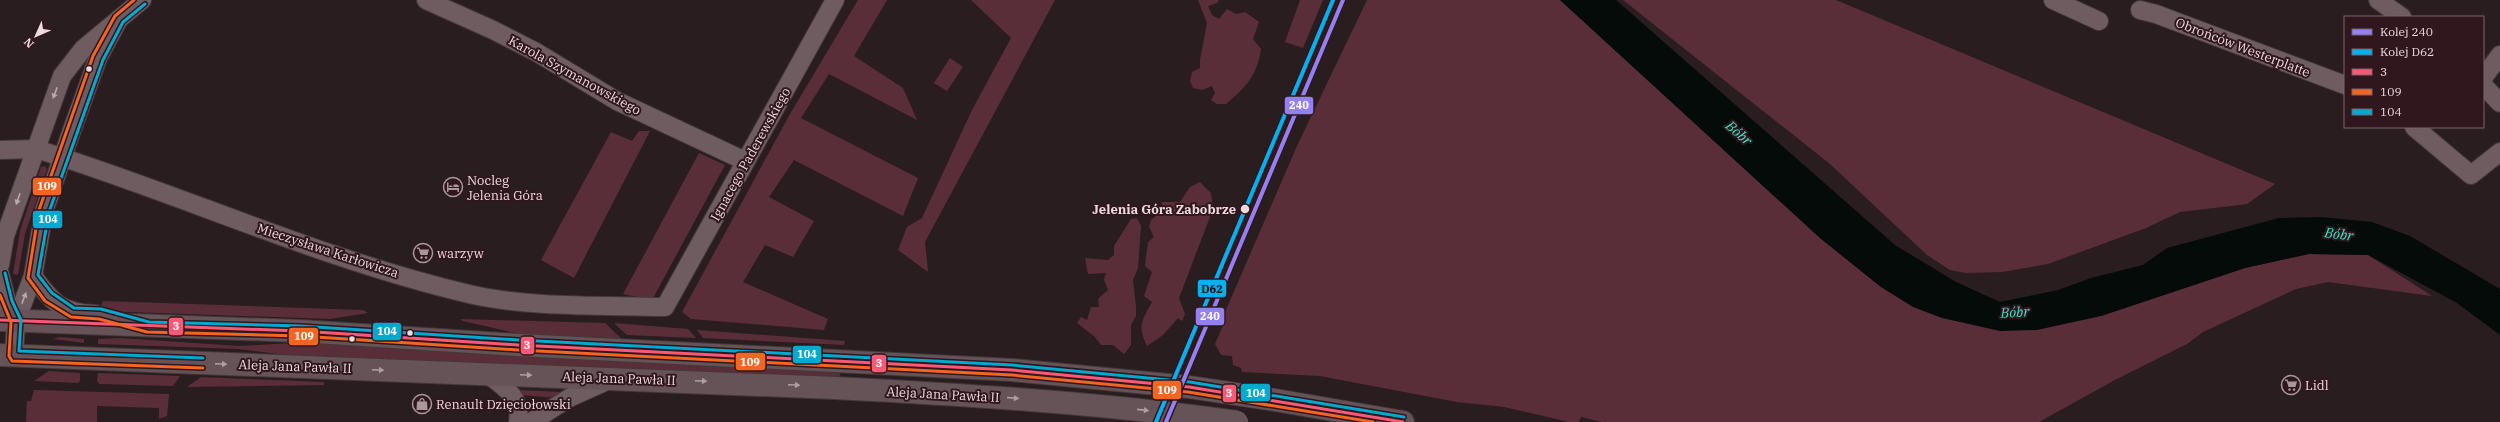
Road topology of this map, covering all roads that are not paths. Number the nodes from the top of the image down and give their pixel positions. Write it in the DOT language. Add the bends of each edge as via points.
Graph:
graph roads {
  1 [pos="142,0"];
  2 [pos="426,0"];
  3 [pos="835,0"];
  4 [pos="2053,0"];
  5 [pos="2378,0"];
  6 [pos="2140,10"];
  7 [pos="2401,16"];
  8 [pos="119,19"];
  9 [pos="2099,21"];
  10 [pos="2500,55"];
  11 [pos="2484,77"];
  12 [pos="2344,86"];
  13 [pos="2484,86"];
  14 [pos="2500,103"];
  15 [pos="2415,128"];
  16 [pos="36,149"];
  17 [pos="0,150"];
  18 [pos="2500,152"];
  19 [pos="63,157"];
  20 [pos="745,161"];
  21 [pos="0,265"];
  22 [pos="0,274"];
  23 [pos="33,276"];
  24 [pos="665,307"];
  25 [pos="8,320"];
  26 [pos="148,327"];
  27 [pos="7,355"];
  28 [pos="486,374"];
  29 [pos="615,378"];
  30 [pos="518,422"];
  31 [pos="531,422"];
  32 [pos="1237,422"];
  33 [pos="1403,422"];
  1 -- 8 [label="street"];
  2 -- 20 [label="street, Karola Szymanowskiego" via="536,52 617,101"];
  3 -- 20 [label="street, Ignacego Paderewskiego"];
  4 -- 9 [label="street"];
  5 -- 7 [label="street"];
  6 -- 12 [label="street, Obrońców Westerplatte"];
  8 -- 16 [label="street, one-way" via="73,59 62,76"];
  8 -- 19 [label="street" via="98,58"];
  10 -- 11 [label="street"];
  13 -- 14 [label="street"];
  15 -- 18 [label="street" via="2471,175"];
  16 -- 17 [label="street, Mieczysława Karłowicza"];
  16 -- 19 [label="street, Mieczysława Karłowicza"];
  16 -- 21 [label="street, one-way" via="5,236"];
  19 -- 23 [label="street" via="44,211"];
  19 -- 24 [label="street, Mieczysława Karłowicza" via="318,248 469,294 522,301"];
  20 -- 24 [label="street, Ignacego Paderewskiego"];
  22 -- 25 [label="street"];
  25 -- 23 [label="street, one-way"];
  23 -- 26 [label="street" via="48,297 73,313 100,314"];
  25 -- 26 [label="main road, Aleja Jana Pawła II"];
  25 -- 27 [label="street"];
  26 -- 33 [label="main road, Aleja Jana Pawła II" via="300,331 525,346 1012,370 1126,380 1262,398"];
  27 -- 28 [label="main road, Aleja Jana Pawła II, one-way"];
  28 -- 29 [label="main road, Aleja Jana Pawła II, one-way"];
  28 -- 30 [label="street" via="508,390 515,399"];
  29 -- 31 [label="street" via="569,398"];
  29 -- 32 [label="main road, Aleja Jana Pawła II, one-way, bridge" via="834,388 1079,404"];
}
